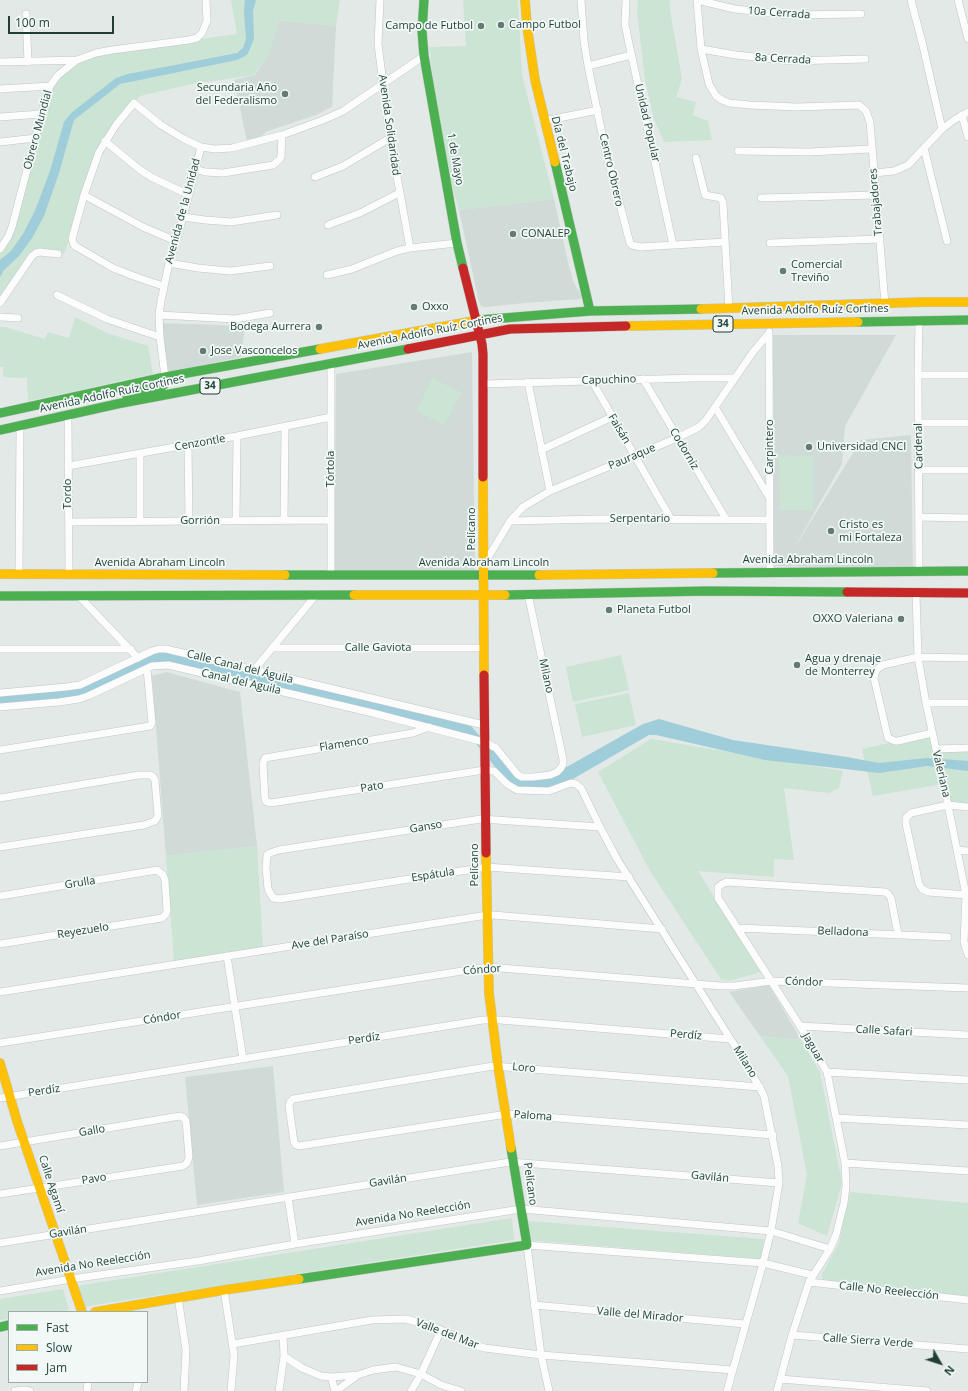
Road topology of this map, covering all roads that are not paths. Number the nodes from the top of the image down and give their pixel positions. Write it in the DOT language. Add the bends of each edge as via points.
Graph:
graph roads {
  1 [pos="206,0"];
  2 [pos="380,0"];
  3 [pos="424,0"];
  4 [pos="525,0"];
  5 [pos="581,0"];
  6 [pos="626,0"];
  7 [pos="697,0"];
  8 [pos="911,0"];
  9 [pos="958,0"];
  10 [pos="26,14"];
  11 [pos="861,14"];
  12 [pos="968,39"];
  13 [pos="701,49"];
  14 [pos="631,55"];
  15 [pos="424,56"];
  16 [pos="866,59"];
  17 [pos="77,60"];
  18 [pos="0,62"];
  19 [pos="28,62"];
  20 [pos="588,66"];
  21 [pos="382,85"];
  22 [pos="50,86"];
  23 [pos="0,89"];
  24 [pos="598,110"];
  25 [pos="41,114"];
  26 [pos="965,114"];
  27 [pos="0,117"];
  28 [pos="544,121"];
  29 [pos="942,128"];
  30 [pos="282,135"];
  31 [pos="968,137"];
  32 [pos="36,138"];
  33 [pos="390,138"];
  34 [pos="105,141"];
  35 [pos="0,142"];
  36 [pos="201,147"];
  37 [pos="924,148"];
  38 [pos="871,149"];
  39 [pos="738,151"];
  40 [pos="696,158"];
  41 [pos="195,169"];
  42 [pos="874,173"];
  43 [pos="315,177"];
  44 [pos="399,193"];
  45 [pos="84,195"];
  46 [pos="189,195"];
  47 [pos="876,195"];
  48 [pos="761,198"];
  49 [pos="276,215"];
  50 [pos="183,217"];
  51 [pos="328,225"];
  52 [pos="880,239"];
  53 [pos="176,241"];
  54 [pos="947,241"];
  55 [pos="725,242"];
  56 [pos="457,243"];
  57 [pos="770,243"];
  58 [pos="673,245"];
  59 [pos="410,248"];
  60 [pos="0,249"];
  61 [pos="58,254"];
  62 [pos="169,263"];
  63 [pos="270,266"];
  64 [pos="327,275"];
  65 [pos="163,286"];
  66 [pos="57,295"];
  67 [pos="968,302"];
  68 [pos="0,303"];
  69 [pos="885,304"];
  70 [pos="729,309"];
  71 [pos="590,311"];
  72 [pos="270,313"];
  73 [pos="159,315"];
  74 [pos="0,317"];
  75 [pos="18,318"];
  76 [pos="476,320"];
  77 [pos="919,320"];
  78 [pos="968,320"];
  79 [pos="770,322"];
  80 [pos="532,328"];
  81 [pos="770,333"];
  82 [pos="479,334"];
  83 [pos="160,337"];
  84 [pos="331,363"];
  85 [pos="233,365"];
  86 [pos="968,374"];
  87 [pos="918,375"];
  88 [pos="165,377"];
  89 [pos="734,378"];
  90 [pos="643,379"];
  91 [pos="592,381"];
  92 [pos="528,382"];
  93 [pos="484,384"];
  94 [pos="175,393"];
  95 [pos="117,404"];
  96 [pos="715,407"];
  97 [pos="0,413"];
  98 [pos="68,415"];
  99 [pos="331,417"];
  100 [pos="612,417"];
  101 [pos="918,423"];
  102 [pos="968,423"];
  103 [pos="20,426"];
  104 [pos="285,427"];
  105 [pos="0,430"];
  106 [pos="237,436"];
  107 [pos="677,438"];
  108 [pos="188,445"];
  109 [pos="541,450"];
  110 [pos="140,454"];
  111 [pos="635,456"];
  112 [pos="68,466"];
  113 [pos="919,470"];
  114 [pos="968,470"];
  115 [pos="550,491"];
  116 [pos="770,497"];
  117 [pos="919,517"];
  118 [pos="968,518"];
  119 [pos="671,519"];
  120 [pos="726,519"];
  121 [pos="236,520"];
  122 [pos="284,520"];
  123 [pos="331,520"];
  124 [pos="770,520"];
  125 [pos="140,521"];
  126 [pos="189,521"];
  127 [pos="510,521"];
  128 [pos="69,522"];
  129 [pos="483,571"];
  130 [pos="968,571"];
  131 [pos="770,572"];
  132 [pos="919,572"];
  133 [pos="0,574"];
  134 [pos="19,574"];
  135 [pos="69,574"];
  136 [pos="332,576"];
  137 [pos="916,593"];
  138 [pos="968,593"];
  139 [pos="528,594"];
  140 [pos="316,595"];
  141 [pos="484,595"];
  142 [pos="0,596"];
  143 [pos="79,596"];
  144 [pos="272,648"];
  145 [pos="484,648"];
  146 [pos="0,649"];
  147 [pos="130,649"];
  148 [pos="138,658"];
  149 [pos="918,658"];
  150 [pos="968,658"];
  151 [pos="147,669"];
  152 [pos="254,670"];
  153 [pos="0,694"];
  154 [pos="926,703"];
  155 [pos="968,703"];
  156 [pos="0,707"];
  157 [pos="484,725"];
  158 [pos="429,727"];
  159 [pos="932,733"];
  160 [pos="484,742"];
  161 [pos="968,748"];
  162 [pos="936,749"];
  163 [pos="0,750"];
  164 [pos="563,759"];
  165 [pos="484,770"];
  166 [pos="264,796"];
  167 [pos="0,798"];
  168 [pos="948,805"];
  169 [pos="968,807"];
  170 [pos="486,819"];
  171 [pos="600,827"];
  172 [pos="0,847"];
  173 [pos="958,850"];
  174 [pos="968,851"];
  175 [pos="487,867"];
  176 [pos="629,878"];
  177 [pos="268,889"];
  178 [pos="967,895"];
  179 [pos="0,896"];
  180 [pos="486,915"];
  181 [pos="164,916"];
  182 [pos="738,928"];
  183 [pos="662,929"];
  184 [pos="898,934"];
  185 [pos="948,937"];
  186 [pos="966,943"];
  187 [pos="0,944"];
  188 [pos="968,955"];
  189 [pos="227,956"];
  190 [pos="488,967"];
  191 [pos="772,981"];
  192 [pos="695,984"];
  193 [pos="968,988"];
  194 [pos="0,992"];
  195 [pos="235,1007"];
  196 [pos="492,1020"];
  197 [pos="800,1026"];
  198 [pos="968,1035"];
  199 [pos="730,1038"];
  200 [pos="0,1044"];
  201 [pos="243,1058"];
  202 [pos="0,1063"];
  203 [pos="498,1066"];
  204 [pos="827,1072"];
  205 [pos="968,1080"];
  206 [pos="760,1087"];
  207 [pos="5,1097"];
  208 [pos="507,1114"];
  209 [pos="836,1118"];
  210 [pos="968,1125"];
  211 [pos="773,1135"];
  212 [pos="24,1142"];
  213 [pos="296,1145"];
  214 [pos="0,1146"];
  215 [pos="515,1162"];
  216 [pos="845,1162"];
  217 [pos="187,1163"];
  218 [pos="968,1171"];
  219 [pos="779,1183"];
  220 [pos="40,1188"];
  221 [pos="0,1194"];
  222 [pos="288,1197"];
  223 [pos="522,1209"];
  224 [pos="770,1231"];
  225 [pos="55,1234"];
  226 [pos="0,1243"];
  227 [pos="295,1244"];
  228 [pos="528,1245"];
  229 [pos="830,1249"];
  230 [pos="763,1263"];
  231 [pos="811,1278"];
  232 [pos="71,1279"];
  233 [pos="224,1290"];
  234 [pos="0,1291"];
  235 [pos="178,1298"];
  236 [pos="968,1300"];
  237 [pos="534,1305"];
  238 [pos="133,1309"];
  239 [pos="82,1311"];
  240 [pos="108,1311"];
  241 [pos="745,1324"];
  242 [pos="441,1330"];
  243 [pos="283,1335"];
  244 [pos="792,1335"];
  245 [pos="233,1344"];
  246 [pos="968,1349"];
  247 [pos="541,1355"];
  248 [pos="284,1356"];
  249 [pos="733,1370"];
  250 [pos="421,1374"];
  251 [pos="358,1375"];
  252 [pos="331,1377"];
  253 [pos="780,1380"];
  254 [pos="15,1391"];
  255 [pos="30,1391"];
  256 [pos="184,1391"];
  257 [pos="231,1391"];
  258 [pos="279,1391"];
  259 [pos="335,1391"];
  260 [pos="411,1391"];
  261 [pos="461,1391"];
  262 [pos="549,1391"];
  263 [pos="727,1391"];
  264 [pos="777,1391"];
  265 [pos="927,1391"];
  1 -- 17 [label="street, Obrero Mundial" via="207,21 202,34 197,38 112,50"];
  2 -- 21 [label="street, Avenida Solidaridad" via="378,44"];
  3 -- 15 [label="main road, 1 de Mayo"];
  4 -- 28 [label="main road, Día del Trabajo" via="531,54"];
  5 -- 20 [label="street, Centro Obrero"];
  6 -- 14 [label="street, Unidad Popular" via="625,24"];
  7 -- 11 [label="street, 10a Cerrada" via="735,9 775,14"];
  7 -- 13 [label="street"];
  8 -- 29 [label="street"];
  9 -- 12 [label="street"];
  10 -- 19 [label="street"];
  13 -- 16 [label="street, 8a Cerrada" via="792,61"];
  13 -- 38 [label="street, Trabajadores" via="709,84 716,96 722,100 743,104 797,107 859,105 866,111 870,122"];
  14 -- 20 [label="street"];
  14 -- 58 [label="street, Unidad Popular"];
  15 -- 21 [label="street, Avenida de la Unidad"];
  15 -- 56 [label="main road, 1 de Mayo"];
  17 -- 19 [label="street"];
  17 -- 22 [label="street, Obrero Mundial" via="58,75"];
  18 -- 19 [label="street"];
  20 -- 24 [label="street, Centro Obrero"];
  21 -- 30 [label="street, Avenida de la Unidad" via="343,111"];
  21 -- 33 [label="street, Avenida Solidaridad"];
  22 -- 23 [label="street"];
  22 -- 25 [label="street, Obrero Mundial"];
  24 -- 28 [label="street"];
  24 -- 58 [label="street, Centro Obrero" via="630,243 632,246 640,247"];
  25 -- 27 [label="street"];
  25 -- 32 [label="street, Obrero Mundial"];
  26 -- 29 [label="street"];
  26 -- 31 [label="street"];
  28 -- 71 [label="main road, Día del Trabajo"];
  29 -- 37 [label="street"];
  30 -- 36 [label="street, Avenida de la Unidad" via="232,148"];
  30 -- 41 [label="street" via="281,157 273,165 222,173"];
  32 -- 35 [label="street"];
  32 -- 60 [label="street, Obrero Mundial" via="12,227"];
  33 -- 43 [label="street" via="343,166"];
  33 -- 44 [label="street, Avenida Solidaridad"];
  34 -- 36 [label="street" via="134,103 171,132"];
  34 -- 45 [label="street"];
  34 -- 46 [label="street" via="151,177"];
  36 -- 41 [label="street, Avenida de la Unidad"];
  37 -- 42 [label="street" via="901,169"];
  37 -- 54 [label="street"];
  38 -- 39 [label="street" via="809,152"];
  38 -- 42 [label="street, Trabajadores"];
  40 -- 55 [label="street" via="706,195 721,198 724,203"];
  41 -- 46 [label="street, Avenida de la Unidad"];
  42 -- 47 [label="street, Trabajadores"];
  44 -- 51 [label="street" via="360,213"];
  44 -- 59 [label="street, Avenida Solidaridad"];
  45 -- 53 [label="street" via="143,227"];
  45 -- 65 [label="street" via="72,242 113,268"];
  46 -- 50 [label="street, Avenida de la Unidad"];
  47 -- 48 [label="street"];
  47 -- 52 [label="street, Trabajadores"];
  49 -- 50 [label="street" via="231,222"];
  50 -- 53 [label="street, Avenida de la Unidad"];
  52 -- 57 [label="street"];
  52 -- 69 [label="street, Trabajadores"];
  53 -- 62 [label="street, Avenida de la Unidad"];
  55 -- 58 [label="street, Centro Obrero"];
  55 -- 70 [label="street"];
  56 -- 59 [label="street"];
  56 -- 76 [label="main road, 1 de Mayo"];
  59 -- 64 [label="street" via="352,269"];
  61 -- 68 [label="street" via="40,252 32,256"];
  62 -- 63 [label="street" via="230,271"];
  62 -- 65 [label="street, Avenida de la Unidad"];
  65 -- 73 [label="street, Avenida de la Unidad"];
  66 -- 83 [label="street" via="107,319"];
  67 -- 69 [label="main road, Avenida Adolfo Ruíz Cortines / 34"];
  69 -- 70 [label="main road, Avenida Adolfo Ruíz Cortines / 34"];
  70 -- 71 [label="main road, Avenida Adolfo Ruíz Cortines / 34"];
  71 -- 76 [label="main road, Avenida Adolfo Ruíz Cortines / 34"];
  71 -- 80 [label="main road" via="578,322 549,323"];
  72 -- 73 [label="street" via="235,319"];
  73 -- 83 [label="street, Avenida de la Unidad"];
  74 -- 75 [label="street"];
  76 -- 82 [label="main road, 1 de Mayo"];
  76 -- 85 [label="main road, Avenida Adolfo Ruíz Cortines / 34"];
  77 -- 78 [label="main road, Avenida Adolfo Ruíz Cortines / 34"];
  77 -- 79 [label="main road, Avenida Adolfo Ruíz Cortines / 34"];
  77 -- 87 [label="street, Cardenal"];
  79 -- 80 [label="main road, Avenida Adolfo Ruíz Cortines / 34"];
  79 -- 81 [label="street, Carpintero"];
  80 -- 82 [label="main road, Avenida Adolfo Ruíz Cortines / 34"];
  81 -- 89 [label="street, Pauraque"];
  81 -- 116 [label="street, Carpintero"];
  82 -- 84 [label="main road, Avenida Adolfo Ruíz Cortines / 34"];
  82 -- 93 [label="main road, Pelícano"];
  83 -- 88 [label="street, Avenida de la Unidad"];
  84 -- 94 [label="main road, Avenida Adolfo Ruíz Cortines / 34"];
  84 -- 99 [label="street, Tórtola"];
  85 -- 88 [label="main road, Avenida Adolfo Ruíz Cortines / 34"];
  85 -- 94 [label="main road" via="222,374 186,382"];
  86 -- 87 [label="street"];
  87 -- 101 [label="street, Cardenal"];
  88 -- 95 [label="main road" via="164,385 160,388 134,393"];
  88 -- 97 [label="main road, Avenida Adolfo Ruíz Cortines / 34"];
  89 -- 90 [label="street, Capuchino"];
  89 -- 96 [label="street, Pauraque"];
  90 -- 91 [label="street, Capuchino"];
  90 -- 107 [label="street, Codorniz"];
  91 -- 92 [label="street, Capuchino"];
  91 -- 100 [label="street, Faisán"];
  92 -- 93 [label="street, Capuchino"];
  92 -- 109 [label="street"];
  93 -- 129 [label="main road, Pelícano"];
  94 -- 95 [label="main road, Avenida Adolfo Ruíz Cortines / 34"];
  95 -- 98 [label="main road, Avenida Adolfo Ruíz Cortines / 34"];
  96 -- 107 [label="street, Pauraque" via="699,427"];
  96 -- 116 [label="street"];
  98 -- 103 [label="main road, Avenida Adolfo Ruíz Cortines / 34"];
  98 -- 112 [label="street, Tordo"];
  99 -- 104 [label="street, Cenzontle"];
  99 -- 123 [label="street, Tórtola"];
  100 -- 109 [label="street"];
  100 -- 111 [label="street, Faisán"];
  101 -- 102 [label="street"];
  101 -- 113 [label="street, Cardenal"];
  103 -- 105 [label="main road, Avenida Adolfo Ruíz Cortines / 34"];
  103 -- 134 [label="street"];
  104 -- 106 [label="street, Cenzontle"];
  104 -- 122 [label="street"];
  106 -- 108 [label="street, Cenzontle"];
  106 -- 121 [label="street"];
  107 -- 111 [label="street, Pauraque"];
  107 -- 120 [label="street, Codorniz"];
  108 -- 110 [label="street, Cenzontle"];
  108 -- 126 [label="street"];
  109 -- 115 [label="street"];
  110 -- 112 [label="street, Cenzontle"];
  110 -- 125 [label="street"];
  111 -- 115 [label="street, Pauraque"];
  111 -- 119 [label="street, Faisán"];
  112 -- 128 [label="street, Tordo"];
  113 -- 114 [label="street"];
  113 -- 117 [label="street, Cardenal"];
  115 -- 127 [label="street, Pauraque" via="522,507"];
  116 -- 124 [label="street, Carpintero"];
  117 -- 118 [label="street"];
  117 -- 132 [label="street, Cardenal"];
  119 -- 120 [label="street, Serpentario"];
  119 -- 127 [label="street, Serpentario"];
  120 -- 124 [label="street, Serpentario"];
  121 -- 122 [label="street, Gorrión"];
  121 -- 126 [label="street, Gorrión"];
  122 -- 123 [label="street, Gorrión"];
  123 -- 136 [label="street, Tórtola"];
  124 -- 131 [label="street, Carpintero"];
  125 -- 126 [label="street, Gorrión"];
  125 -- 128 [label="street, Gorrión"];
  127 -- 129 [label="street, Pauraque"];
  128 -- 135 [label="street, Tordo"];
  129 -- 131 [label="main road, Avenida Abraham Lincoln"];
  129 -- 136 [label="main road, Avenida Abraham Lincoln"];
  129 -- 141 [label="main road, Pelícano"];
  130 -- 132 [label="main road, Avenida Abraham Lincoln"];
  131 -- 132 [label="main road, Avenida Abraham Lincoln"];
  133 -- 134 [label="main road, Avenida Abraham Lincoln"];
  134 -- 135 [label="main road, Avenida Abraham Lincoln"];
  135 -- 136 [label="main road, Avenida Abraham Lincoln"];
  137 -- 138 [label="main road"];
  137 -- 139 [label="main road" via="707,591"];
  137 -- 149 [label="street, Valeriana"];
  139 -- 141 [label="main road"];
  139 -- 164 [label="street, Milano"];
  140 -- 141 [label="main road"];
  140 -- 143 [label="main road"];
  140 -- 144 [label="street"];
  141 -- 145 [label="main road, Pelícano"];
  142 -- 143 [label="main road"];
  143 -- 147 [label="street"];
  144 -- 145 [label="street, Calle Gaviota"];
  144 -- 152 [label="street"];
  145 -- 157 [label="main road, Pelícano"];
  146 -- 147 [label="street"];
  147 -- 148 [label="street"];
  148 -- 152 [label="street, Calle Canal del Águila" via="152,651 166,649"];
  148 -- 153 [label="street, Calle Canal del Águila" via="80,685"];
  149 -- 150 [label="street"];
  149 -- 154 [label="street, Valeriana"];
  149 -- 159 [label="street" via="883,665 876,670 874,678 888,738 898,741"];
  151 -- 156 [label="street, Canal del Aguila" via="79,699"];
  151 -- 158 [label="street, Canal del Aguila" via="160,665 176,667"];
  151 -- 163 [label="street" via="152,723 150,726"];
  152 -- 157 [label="street, Calle Canal del Águila"];
  154 -- 155 [label="street"];
  154 -- 159 [label="street, Valeriana"];
  157 -- 160 [label="main road, Pelícano"];
  158 -- 160 [label="street, Canal del Aguila"];
  158 -- 166 [label="street, Flamenco" via="413,733 266,758 262,764"];
  159 -- 162 [label="street, Valeriana"];
  160 -- 164 [label="street, Canal del Aguila" via="496,748 522,777 557,772 563,764"];
  160 -- 165 [label="main road, Pelícano"];
  161 -- 162 [label="street"];
  162 -- 168 [label="street, Valeriana"];
  165 -- 166 [label="street, Pato" via="271,803 267,802"];
  165 -- 170 [label="main road, Pelícano"];
  165 -- 171 [label="street, Milano" via="494,771 517,790 549,791 571,783 576,784 581,788"];
  167 -- 172 [label="street" via="150,775 155,780 158,816 155,821 144,825"];
  168 -- 169 [label="street"];
  168 -- 173 [label="street, Valeriana"];
  168 -- 178 [label="street" via="911,813 906,824 922,889 928,892"];
  170 -- 171 [label="street, Ganso"];
  170 -- 175 [label="main road, Pelícano"];
  170 -- 177 [label="street, Ganso" via="270,852 267,855 266,868"];
  171 -- 176 [label="street, Milano"];
  173 -- 174 [label="street"];
  173 -- 178 [label="street, Valeriana"];
  175 -- 176 [label="street, Espátula"];
  175 -- 177 [label="street, Espátula" via="280,899 274,898"];
  175 -- 180 [label="main road, Pelícano"];
  176 -- 183 [label="street, Milano"];
  178 -- 186 [label="street, Valeriana"];
  179 -- 181 [label="street, Grulla" via="157,870 165,880 167,911"];
  180 -- 183 [label="street, Ave del Paraíso"];
  180 -- 189 [label="street, Ave del Paraíso"];
  180 -- 190 [label="main road, Pelícano"];
  181 -- 187 [label="street, Reyezuelo"];
  182 -- 184 [label="street, Belladona"];
  182 -- 184 [label="street, Jaguar" via="718,898 718,887 727,882 885,892 891,898"];
  182 -- 191 [label="street, Jaguar"];
  183 -- 192 [label="street, Milano"];
  184 -- 185 [label="street, Belladona"];
  186 -- 188 [label="street, Valeriana"];
  189 -- 194 [label="street, Ave del Paraíso"];
  189 -- 195 [label="street"];
  190 -- 192 [label="street, Cóndor"];
  190 -- 195 [label="street, Cóndor"];
  190 -- 196 [label="main road, Pelícano"];
  191 -- 192 [label="street, Cóndor" via="734,986"];
  191 -- 193 [label="street, Cóndor"];
  191 -- 197 [label="street, Jaguar"];
  192 -- 199 [label="street, Milano"];
  195 -- 200 [label="street, Cóndor"];
  195 -- 201 [label="street"];
  196 -- 199 [label="street, Perdíz"];
  196 -- 201 [label="street, Perdíz"];
  196 -- 203 [label="main road, Pelícano"];
  197 -- 198 [label="street, Calle Safari"];
  197 -- 204 [label="street, Jaguar"];
  199 -- 206 [label="street, Milano"];
  201 -- 207 [label="street, Perdíz"];
  202 -- 207 [label="main road, Calle Agamí"];
  203 -- 206 [label="street, Loro"];
  203 -- 208 [label="main road, Pelícano"];
  203 -- 213 [label="street, Loro" via="293,1099 289,1106"];
  204 -- 205 [label="street"];
  204 -- 209 [label="street, Jaguar"];
  206 -- 211 [label="street, Milano"];
  207 -- 212 [label="main road, Calle Agamí"];
  208 -- 211 [label="street, Paloma"];
  208 -- 213 [label="street, Paloma"];
  208 -- 215 [label="main road, Pelícano"];
  209 -- 210 [label="street"];
  209 -- 216 [label="street, Jaguar"];
  211 -- 219 [label="street, Milano"];
  212 -- 214 [label="street, Gallo"];
  212 -- 217 [label="street, Gallo" via="175,1117 184,1118 189,1157"];
  212 -- 220 [label="main road, Calle Agamí"];
  215 -- 219 [label="street, Gavilán"];
  215 -- 222 [label="street, Gavilán"];
  215 -- 223 [label="main road, Pelícano"];
  216 -- 218 [label="street"];
  216 -- 229 [label="street, Jaguar" via="844,1203"];
  217 -- 220 [label="street, Pavo" via="183,1166"];
  219 -- 224 [label="street, Milano"];
  220 -- 221 [label="street, Pavo"];
  220 -- 225 [label="main road, Calle Agamí"];
  222 -- 225 [label="street, Gavilán"];
  222 -- 227 [label="street"];
  223 -- 224 [label="street, Avenida No Reelección"];
  223 -- 227 [label="street, Avenida No Reelección"];
  223 -- 228 [label="main road, Pelícano"];
  224 -- 229 [label="street, Avenida No Reelección"];
  224 -- 230 [label="street, Milano"];
  225 -- 226 [label="street, Gavilán"];
  225 -- 232 [label="main road, Calle Agamí"];
  227 -- 232 [label="street, Avenida No Reelección"];
  228 -- 230 [label="street"];
  228 -- 233 [label="main road"];
  228 -- 237 [label="street, Pelícano"];
  229 -- 231 [label="street, Jaguar"];
  230 -- 231 [label="street"];
  230 -- 241 [label="street, Milano"];
  231 -- 236 [label="street, Calle No Reelección"];
  231 -- 244 [label="street, Jaguar"];
  232 -- 234 [label="street, Avenida No Reelección"];
  232 -- 239 [label="main road, Calle Agamí"];
  233 -- 235 [label="main road"];
  233 -- 245 [label="street"];
  235 -- 238 [label="main road"];
  235 -- 256 [label="street" via="186,1350"];
  237 -- 241 [label="street, Valle del Mirador"];
  237 -- 247 [label="street, Pelícano"];
  238 -- 240 [label="main road"];
  241 -- 249 [label="street, Milano"];
  242 -- 243 [label="street, Valle del Mar" via="421,1322 390,1319"];
  242 -- 247 [label="street, Valle del Mar" via="485,1348"];
  242 -- 250 [label="street"];
  243 -- 245 [label="street, Valle del Mar"];
  243 -- 248 [label="street"];
  244 -- 246 [label="street, Calle Sierra Verde"];
  244 -- 253 [label="street, Jaguar"];
  245 -- 257 [label="street"];
  247 -- 249 [label="street, Valle del Mar"];
  247 -- 262 [label="street, Pelícano"];
  248 -- 252 [label="street" via="312,1373"];
  248 -- 258 [label="street"];
  249 -- 263 [label="street, Milano"];
  250 -- 251 [label="street" via="396,1367"];
  250 -- 260 [label="street"];
  250 -- 261 [label="street" via="441,1385"];
  251 -- 252 [label="street"];
  251 -- 259 [label="street"];
  252 -- 259 [label="street"];
  253 -- 264 [label="street, Jaguar"];
  253 -- 265 [label="street"];
  254 -- 255 [label="street"];
}
